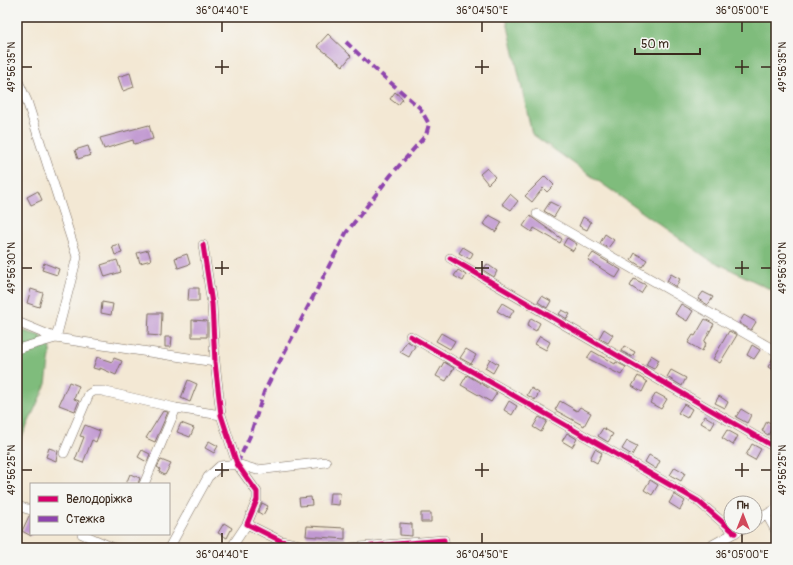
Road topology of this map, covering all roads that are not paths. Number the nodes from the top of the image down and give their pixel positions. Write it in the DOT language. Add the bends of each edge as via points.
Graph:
graph roads {
  1 [pos="17,79"];
  2 [pos="537,214"];
  3 [pos="203,245"];
  4 [pos="450,258"];
  5 [pos="17,322"];
  6 [pos="410,336"];
  7 [pos="56,338"];
  8 [pos="17,349"];
  9 [pos="776,351"];
  10 [pos="215,362"];
  11 [pos="176,408"];
  12 [pos="221,415"];
  13 [pos="776,448"];
  14 [pos="64,453"];
  15 [pos="326,462"];
  16 [pos="237,464"];
  17 [pos="144,483"];
  18 [pos="17,506"];
  19 [pos="776,509"];
  20 [pos="30,510"];
  21 [pos="767,515"];
  22 [pos="763,517"];
  23 [pos="723,523"];
  24 [pos="247,524"];
  25 [pos="776,531"];
  26 [pos="84,535"];
  27 [pos="731,535"];
  28 [pos="114,548"];
  29 [pos="170,548"];
  30 [pos="231,548"];
  31 [pos="445,548"];
  32 [pos="707,548"];
  1 -- 7 [label="street" via="27,101 76,257"];
  2 -- 9 [label="street"];
  3 -- 10 [label="street" via="212,304"];
  4 -- 13 [label="street"];
  5 -- 7 [label="street"];
  6 -- 23 [label="street" via="698,501"];
  7 -- 8 [label="street"];
  7 -- 10 [label="street"];
  10 -- 12 [label="street"];
  11 -- 12 [label="street"];
  11 -- 14 [label="street" via="94,391 89,394"];
  11 -- 17 [label="street"];
  12 -- 16 [label="street"];
  15 -- 16 [label="street" via="257,470"];
  16 -- 24 [label="street" via="257,492 257,500"];
  16 -- 29 [label="street" via="220,466 208,477"];
  18 -- 20 [label="street"];
  19 -- 21 [label="street"];
  21 -- 22 [label="street"];
  21 -- 25 [label="street"];
  24 -- 30 [label="street"];
  24 -- 31 [label="street" via="281,542 304,546 349,548 444,540"];
  26 -- 28 [label="street"];
  27 -- 32 [label="street"];
}
